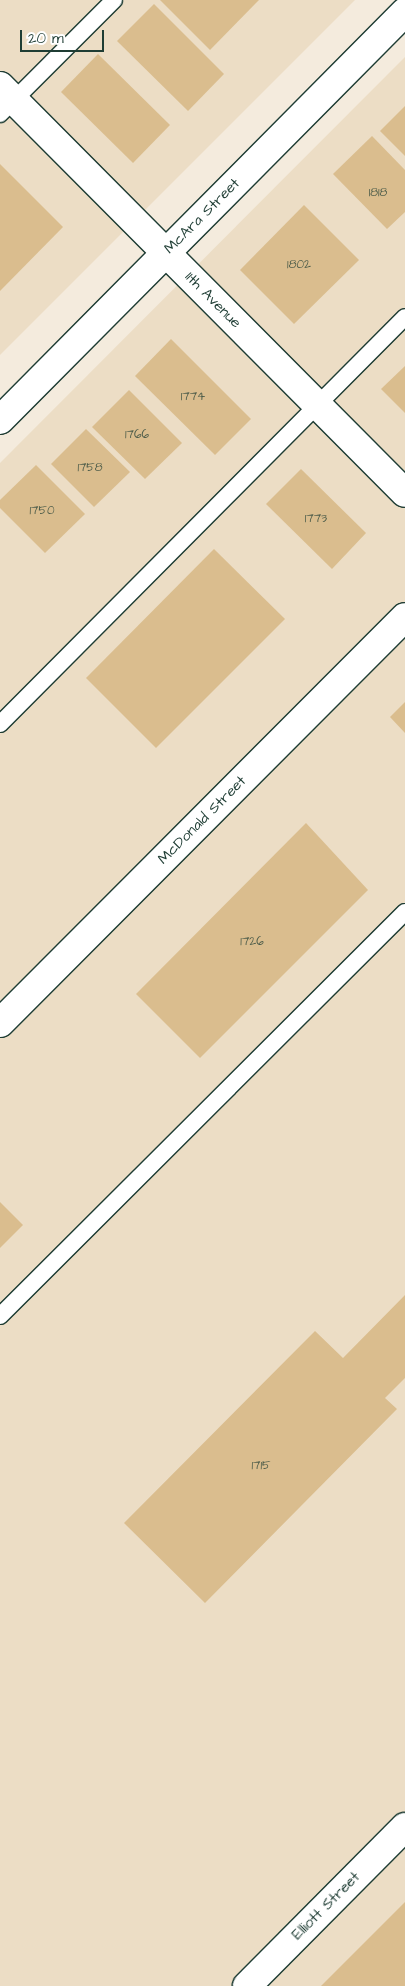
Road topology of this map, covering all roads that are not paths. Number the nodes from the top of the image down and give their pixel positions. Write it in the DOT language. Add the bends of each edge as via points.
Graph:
graph roads {
  1 [pos="114,0"];
  2 [pos="405,12"];
  3 [pos="5,100"];
  4 [pos="166,252"];
  5 [pos="405,317"];
  6 [pos="316,404"];
  7 [pos="0,420"];
  8 [pos="405,493"];
  9 [pos="405,617"];
  10 [pos="0,724"];
  11 [pos="405,912"];
  12 [pos="0,1023"];
  13 [pos="0,1316"];
  14 [pos="405,1827"];
  15 [pos="247,1986"];
  1 -- 3 [label="lane"];
  2 -- 4 [label="street, McAra Street"];
  3 -- 4 [label="street, 11th Avenue"];
  4 -- 6 [label="street, 11th Avenue"];
  4 -- 7 [label="street, McAra Street"];
  5 -- 6 [label="lane"];
  6 -- 8 [label="street, 11th Avenue"];
  6 -- 10 [label="lane"];
  9 -- 12 [label="street, McDonald Street"];
  11 -- 13 [label="lane"];
  14 -- 15 [label="street, Elliott Street"];
}
